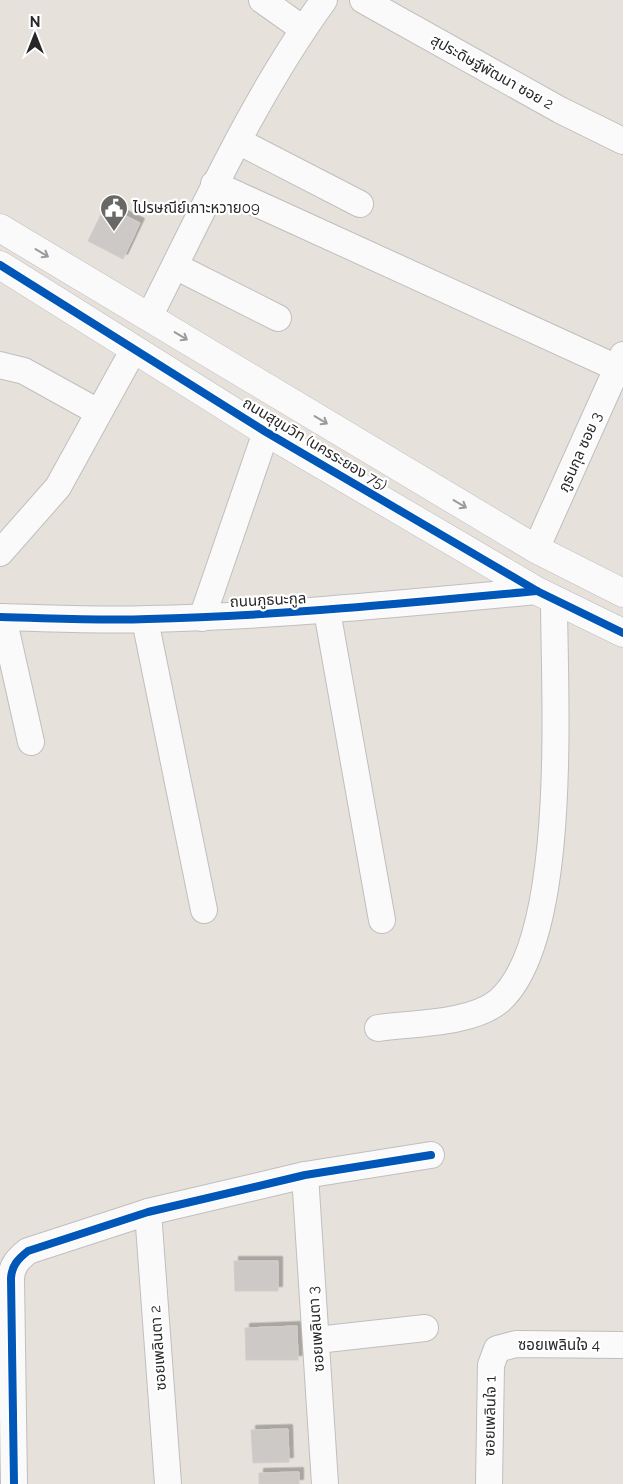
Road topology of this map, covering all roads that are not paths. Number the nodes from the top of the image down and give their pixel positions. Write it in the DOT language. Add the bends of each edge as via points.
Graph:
graph roads {
  1 [pos="262,0"];
  2 [pos="324,0"];
  3 [pos="363,0"];
  4 [pos="303,29"];
  5 [pos="238,141"];
  6 [pos="623,141"];
  7 [pos="214,184"];
  8 [pos="360,204"];
  9 [pos="0,228"];
  10 [pos="0,265"];
  11 [pos="175,266"];
  12 [pos="150,317"];
  13 [pos="278,318"];
  14 [pos="134,349"];
  15 [pos="620,362"];
  16 [pos="0,365"];
  17 [pos="98,412"];
  18 [pos="266,432"];
  19 [pos="536,549"];
  20 [pos="0,554"];
  21 [pos="623,593"];
  22 [pos="545,595"];
  23 [pos="327,611"];
  24 [pos="1,617"];
  25 [pos="202,618"];
  26 [pos="145,620"];
  27 [pos="623,633"];
  28 [pos="31,742"];
  29 [pos="204,910"];
  30 [pos="382,920"];
  31 [pos="378,1028"];
  32 [pos="431,1154"];
  33 [pos="305,1175"];
  34 [pos="148,1212"];
  35 [pos="425,1328"];
  36 [pos="317,1340"];
  37 [pos="623,1345"];
  38 [pos="497,1349"];
  39 [pos="14,1484"];
  40 [pos="168,1484"];
  41 [pos="326,1484"];
  42 [pos="489,1484"];
  1 -- 4 [label="street"];
  2 -- 4 [label="street"];
  3 -- 6 [label="street, สุประดิษฐ์พัฒนา ซอย 2" via="560,110"];
  4 -- 5 [label="street"];
  5 -- 7 [label="street"];
  5 -- 8 [label="street"];
  7 -- 11 [label="street"];
  7 -- 15 [label="street"];
  9 -- 12 [label="street, ถนนสุขุมวิท (นครระยอง 75), one-way"];
  10 -- 14 [label="street, ถนนสุขุมวิท (นครระยอง 75)"];
  11 -- 12 [label="street"];
  11 -- 13 [label="street"];
  12 -- 19 [label="street, ถนนสุขุมวิท (นครระยอง 75), one-way"];
  14 -- 17 [label="street"];
  14 -- 18 [label="street, ถนนสุขุมวิท (นครระยอง 75)"];
  15 -- 19 [label="street, ภูธนกุล ซอย 3"];
  16 -- 17 [label="street" via="24,371"];
  17 -- 20 [label="street" via="58,487"];
  18 -- 22 [label="street, ถนนสุขุมวิท (นครระยอง 75)"];
  18 -- 25 [label="street"];
  19 -- 21 [label="street, ถนนสุขุมวิท (นครระยอง 75)"];
  22 -- 23 [label="street, ถนนภูธนะกูล"];
  22 -- 27 [label="street, ถนนสุขุมวิท (นครระยอง 75)"];
  22 -- 31 [label="street" via="555,775 542,911 525,964 509,990 483,1011 465,1017"];
  23 -- 25 [label="street, ถนนภูธนะกูล"];
  23 -- 30 [label="street"];
  24 -- 26 [label="street, ถนนภูธนะกูล"];
  24 -- 28 [label="street"];
  25 -- 26 [label="street, ถนนภูธนะกูล"];
  26 -- 29 [label="street"];
  32 -- 33 [label="street"];
  33 -- 34 [label="street"];
  33 -- 36 [label="street, ซอยเพลินตา 3"];
  34 -- 39 [label="street" via="28,1251 12,1269"];
  34 -- 40 [label="street, ซอยเพลินตา 2"];
  35 -- 36 [label="street"];
  36 -- 41 [label="street, ซอยเพลินตา 3"];
  37 -- 38 [label="street, ซอยเพลินใจ 4" via="516,1344"];
  38 -- 42 [label="street, ซอยเพลินใจ 1" via="491,1365"];
}
